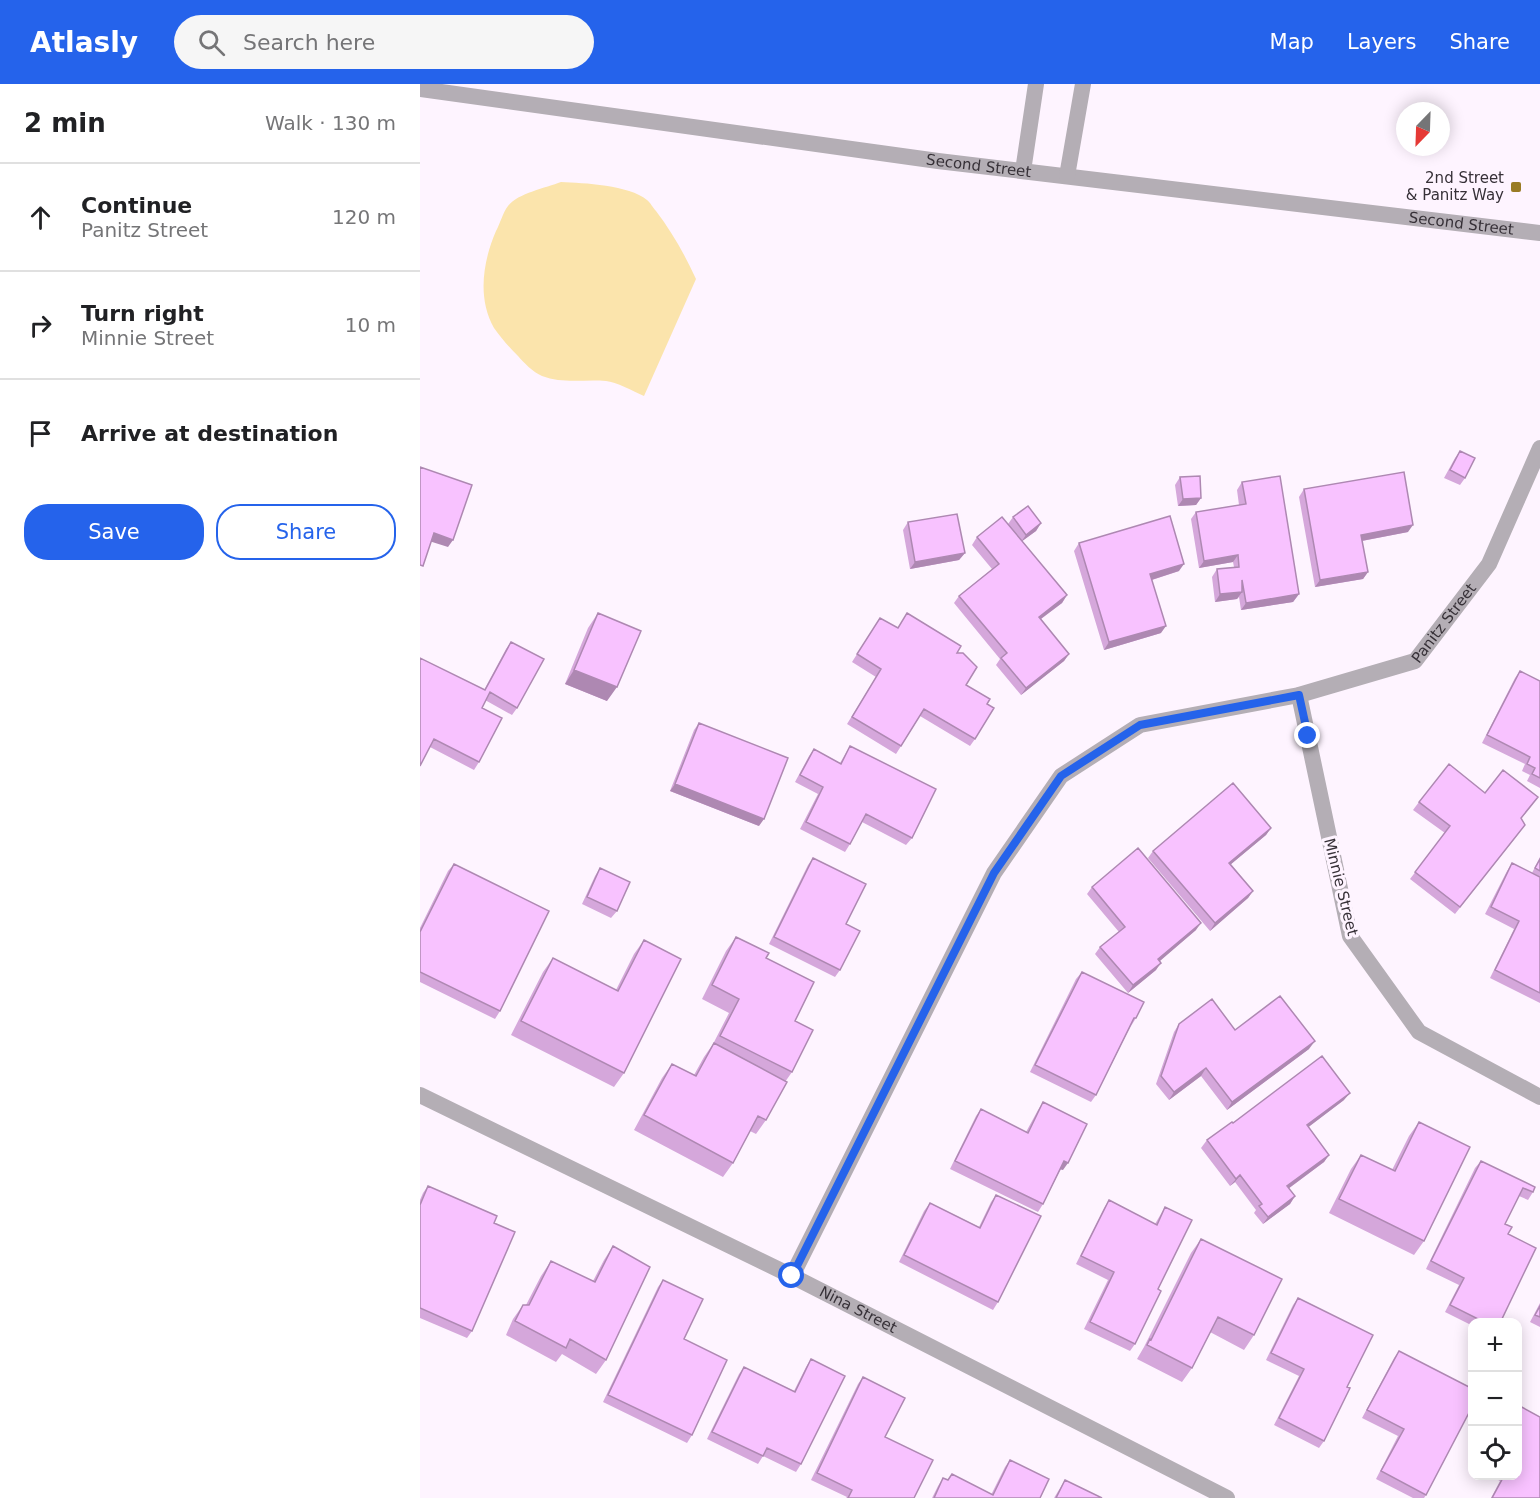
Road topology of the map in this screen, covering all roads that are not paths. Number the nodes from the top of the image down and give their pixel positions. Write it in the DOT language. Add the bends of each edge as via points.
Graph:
graph roads {
  1 [pos="1036,84"];
  2 [pos="1083,84"];
  3 [pos="420,89"];
  4 [pos="1023,171"];
  5 [pos="1067,176"];
  6 [pos="1540,233"];
  7 [pos="1540,448"];
  8 [pos="1299,695"];
  9 [pos="420,1095"];
  10 [pos="1540,1097"];
  11 [pos="792,1276"];
  12 [pos="1227,1498"];
  1 -- 4 [label="street"];
  2 -- 5 [label="street"];
  3 -- 4 [label="street, Second Street"];
  4 -- 5 [label="street, Second Street"];
  5 -- 6 [label="street, Second Street"];
  7 -- 8 [label="street, Panitz Street" via="1489,564 1415,661"];
  8 -- 10 [label="street, Minnie Street" via="1350,936 1419,1032"];
  8 -- 11 [label="street, Panitz Street" via="1140,725 1061,776 994,873"];
  9 -- 11 [label="street, Nina Street"];
  11 -- 12 [label="street, Nina Street"];
}
